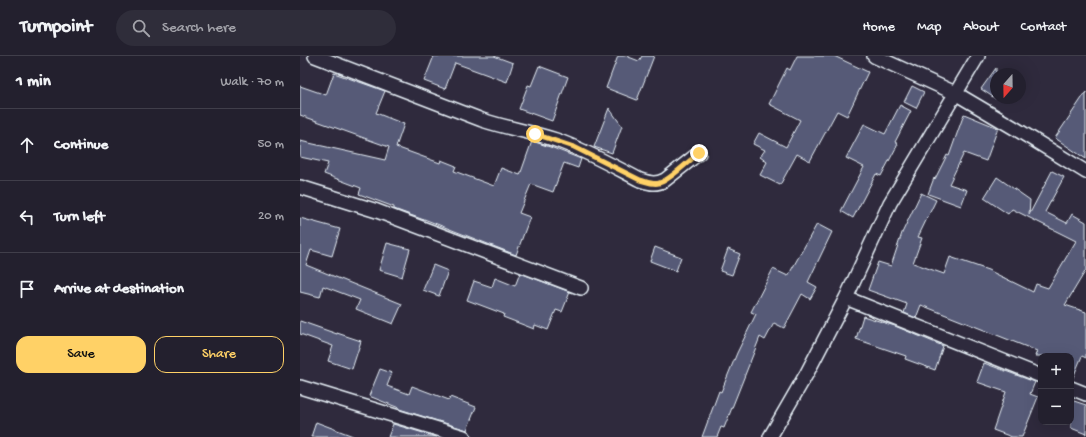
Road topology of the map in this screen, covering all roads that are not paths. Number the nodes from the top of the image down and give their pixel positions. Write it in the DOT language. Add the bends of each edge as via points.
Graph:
graph roads {
  1 [pos="316,56"];
  2 [pos="874,56"];
  3 [pos="978,56"];
  4 [pos="955,93"];
  5 [pos="699,153"];
  6 [pos="1086,172"];
  7 [pos="300,187"];
  8 [pos="581,288"];
  9 [pos="846,298"];
  10 [pos="1038,375"];
  11 [pos="300,387"];
  12 [pos="1074,389"];
  13 [pos="1086,394"];
  14 [pos="464,437"];
  15 [pos="770,437"];
  1 -- 5 [label="street" via="482,120 556,140 651,183 658,184 665,180"];
  2 -- 4 [label="street"];
  3 -- 4 [label="street"];
  4 -- 6 [label="street"];
  4 -- 9 [label="street" via="890,203"];
  7 -- 8 [label="street" via="377,211"];
  9 -- 10 [label="street"];
  9 -- 15 [label="street"];
  11 -- 14 [label="street"];
  12 -- 13 [label="street"];
}
